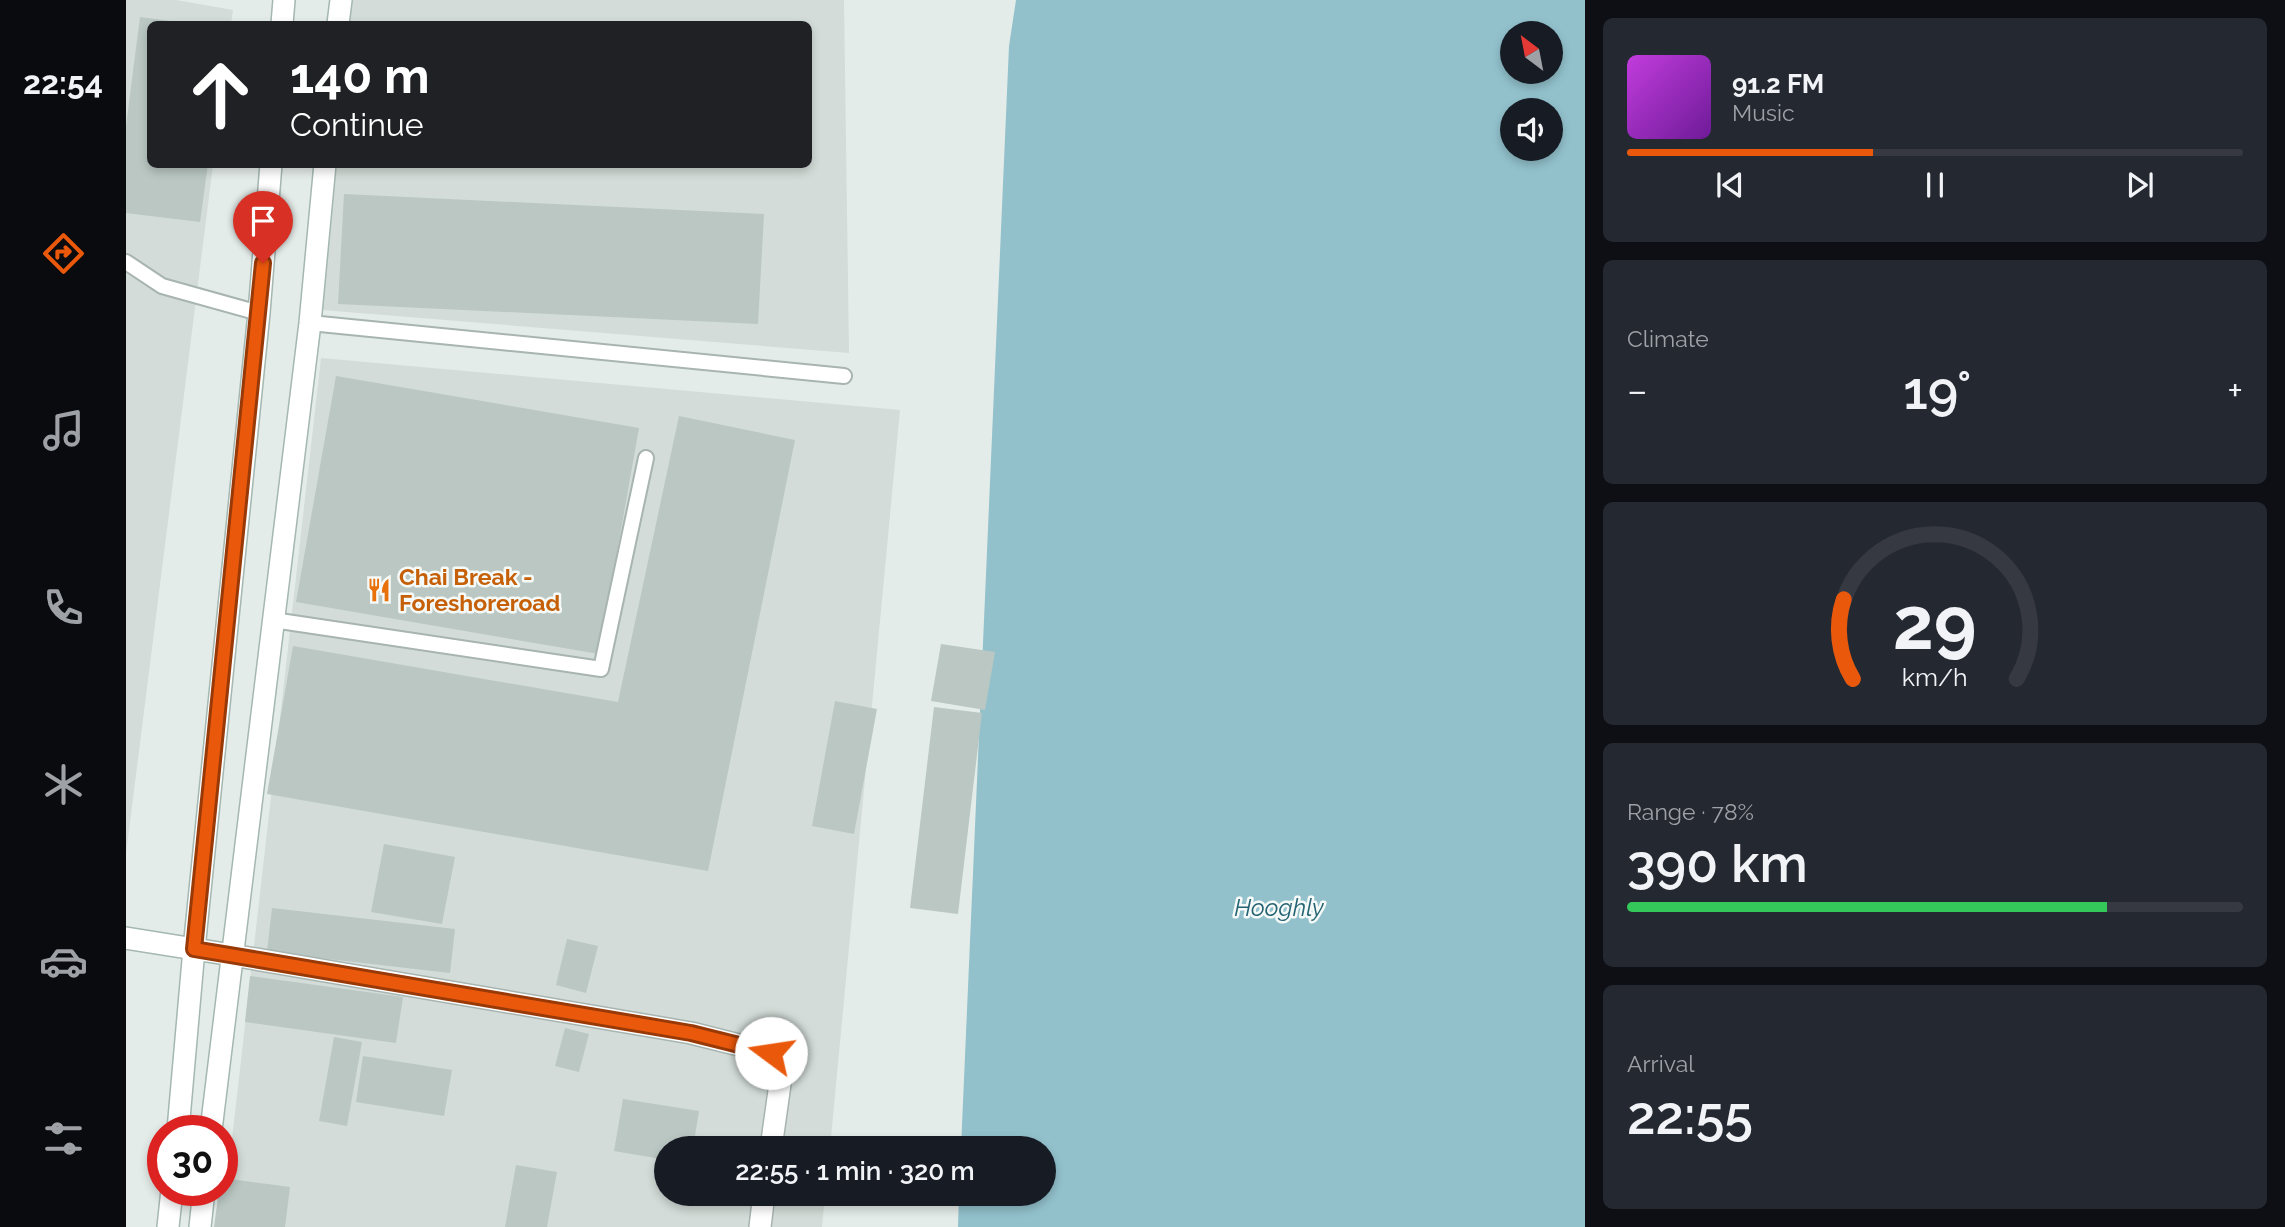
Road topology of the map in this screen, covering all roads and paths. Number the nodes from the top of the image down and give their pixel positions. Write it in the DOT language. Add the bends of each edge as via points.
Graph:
graph roads {
  1 [pos="284,0"];
  2 [pos="338,0"];
  3 [pos="282,21"];
  4 [pos="338,21"];
  5 [pos="271,168"];
  6 [pos="325,168"];
  7 [pos="126,262"];
  8 [pos="259,313"];
  9 [pos="310,323"];
  10 [pos="844,376"];
  11 [pos="646,458"];
  12 [pos="273,620"];
  13 [pos="126,938"];
  14 [pos="194,949"];
  15 [pos="232,954"];
  16 [pos="179,1115"];
  17 [pos="213,1115"];
  18 [pos="773,1136"];
  19 [pos="170,1206"];
  20 [pos="202,1206"];
  21 [pos="763,1206"];
  22 [pos="168,1227"];
  23 [pos="200,1227"];
  24 [pos="760,1227"];
  1 -- 3 [label="main road"];
  2 -- 4 [label="main road"];
  5 -- 8 [label="main road"];
  6 -- 9 [label="main road"];
  7 -- 8 [label="lane" via="162,286"];
  8 -- 14 [label="main road"];
  9 -- 10 [label="lane"];
  9 -- 12 [label="main road"];
  11 -- 12 [label="lane" via="601,669"];
  12 -- 15 [label="main road"];
  13 -- 14 [label="main road"];
  14 -- 15 [label="main road"];
  14 -- 16 [label="main road"];
  15 -- 17 [label="main road"];
  15 -- 18 [label="main road" via="691,1033 771,1053 780,1084"];
  19 -- 22 [label="main road"];
  20 -- 23 [label="main road"];
  21 -- 24 [label="main road"];
}
